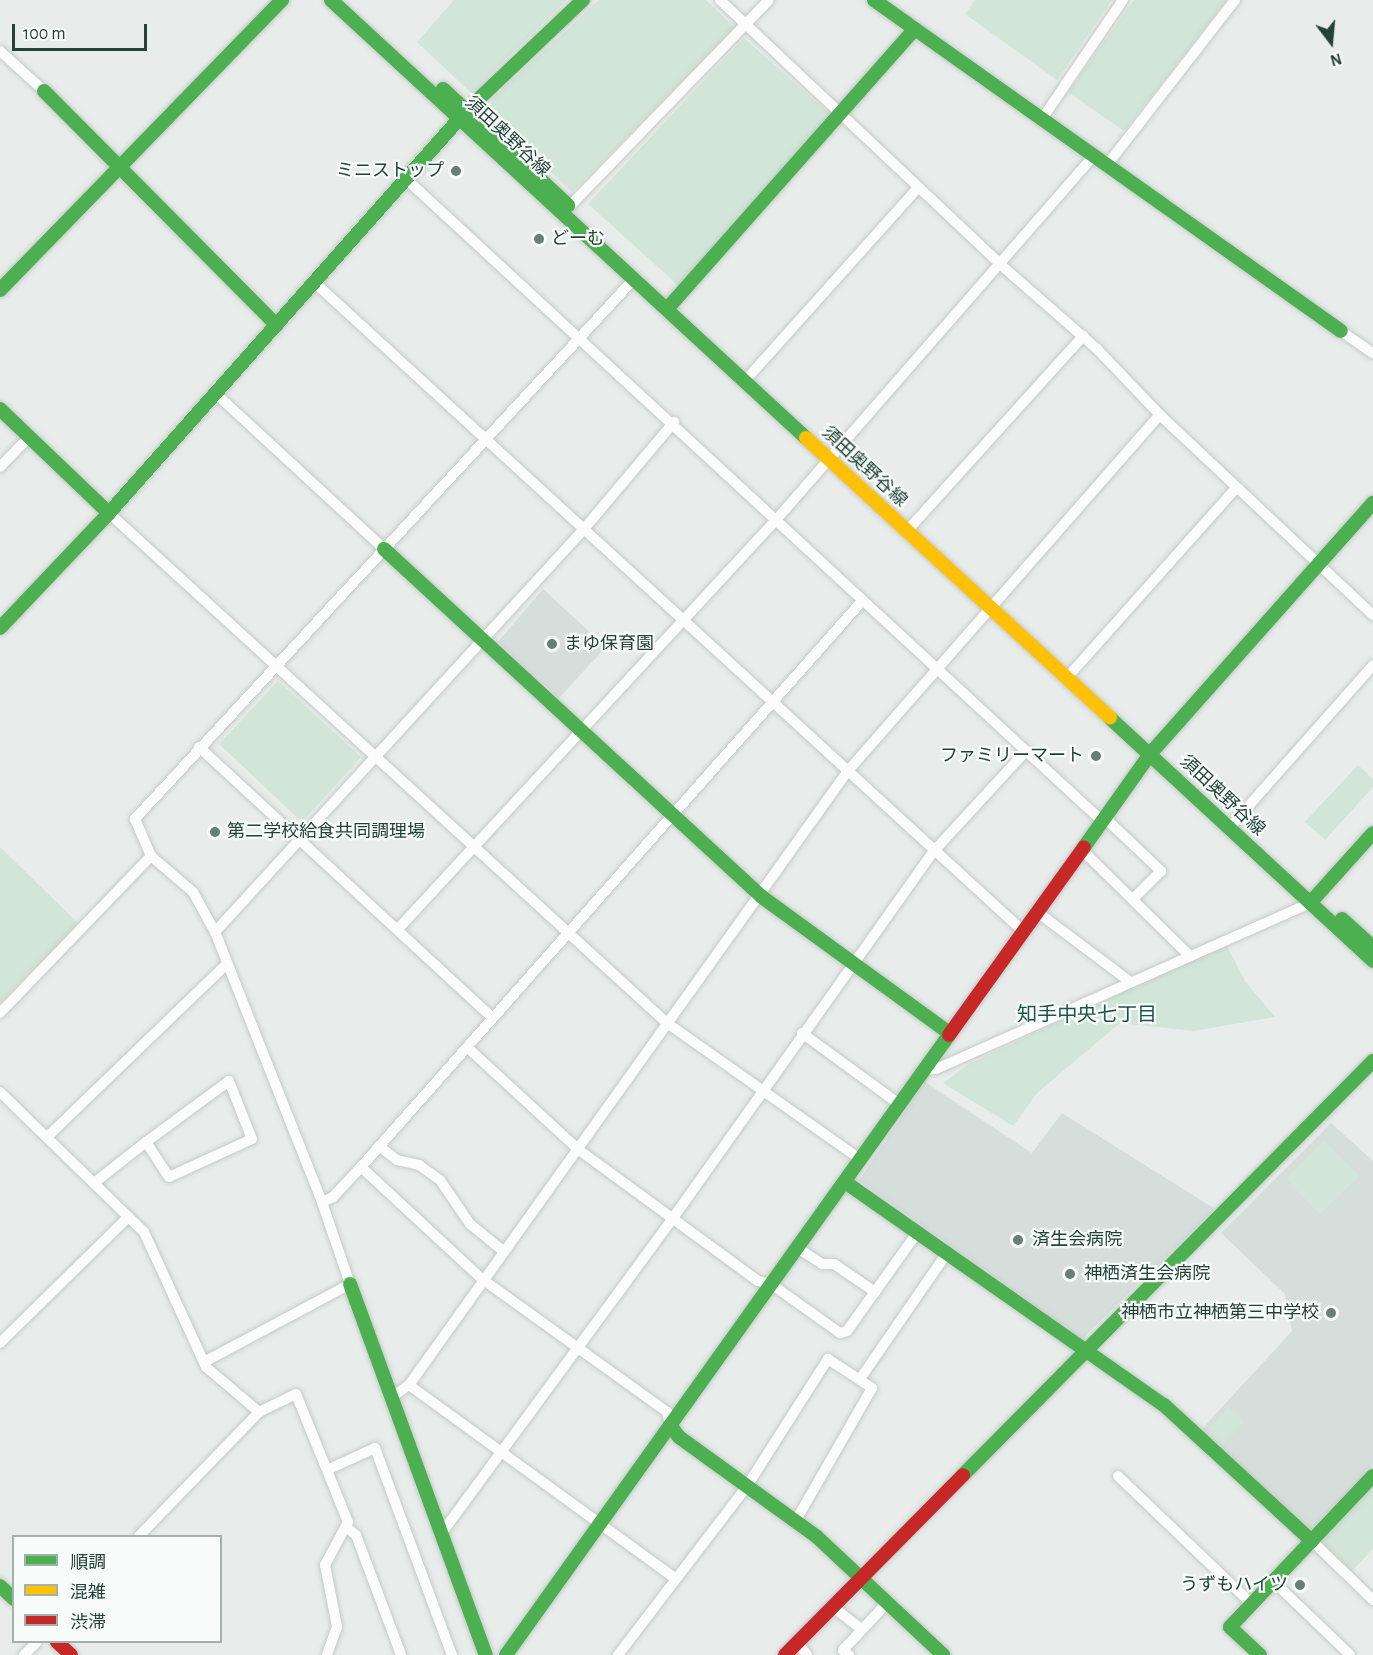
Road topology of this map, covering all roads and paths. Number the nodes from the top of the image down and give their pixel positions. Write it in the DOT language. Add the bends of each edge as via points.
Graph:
graph roads {
  1 [pos="282,0"];
  2 [pos="330,0"];
  3 [pos="345,0"];
  4 [pos="583,0"];
  5 [pos="720,0"];
  6 [pos="769,0"];
  7 [pos="874,0"];
  8 [pos="1124,0"];
  9 [pos="1235,0"];
  10 [pos="746,25"];
  11 [pos="915,29"];
  12 [pos="0,51"];
  13 [pos="44,91"];
  14 [pos="463,114"];
  15 [pos="841,115"];
  16 [pos="1042,119"];
  17 [pos="1094,156"];
  18 [pos="1107,165"];
  19 [pos="121,166"];
  20 [pos="405,178"];
  21 [pos="919,187"];
  22 [pos="570,206"];
  23 [pos="1001,265"];
  24 [pos="634,279"];
  25 [pos="314,282"];
  26 [pos="0,290"];
  27 [pos="670,306"];
  28 [pos="276,325"];
  29 [pos="1341,331"];
  30 [pos="1083,336"];
  31 [pos="580,338"];
  32 [pos="1373,353"];
  33 [pos="751,374"];
  34 [pos="214,392"];
  35 [pos="0,409"];
  36 [pos="1160,415"];
  37 [pos="674,422"];
  38 [pos="29,436"];
  39 [pos="486,439"];
  40 [pos="832,455"];
  41 [pos="0,467"];
  42 [pos="1237,487"];
  43 [pos="1373,503"];
  44 [pos="109,513"];
  45 [pos="776,520"];
  46 [pos="911,527"];
  47 [pos="584,529"];
  48 [pos="384,549"];
  49 [pos="1319,564"];
  50 [pos="863,600"];
  51 [pos="995,606"];
  52 [pos="1373,615"];
  53 [pos="683,621"];
  54 [pos="0,628"];
  55 [pos="483,640"];
  56 [pos="1373,665"];
  57 [pos="276,666"];
  58 [pos="939,671"];
  59 [pos="1073,671"];
  60 [pos="772,704"];
  61 [pos="581,731"];
  62 [pos="199,747"];
  63 [pos="1153,751"];
  64 [pos="1025,752"];
  65 [pos="376,755"];
  66 [pos="848,772"];
  67 [pos="673,815"];
  68 [pos="1103,819"];
  69 [pos="1232,824"];
  70 [pos="1373,832"];
  71 [pos="299,838"];
  72 [pos="474,847"];
  73 [pos="1081,849"];
  74 [pos="934,851"];
  75 [pos="151,856"];
  76 [pos="762,897"];
  77 [pos="1134,898"];
  78 [pos="1314,899"];
  79 [pos="1036,911"];
  80 [pos="398,928"];
  81 [pos="1022,930"];
  82 [pos="215,932"];
  83 [pos="567,932"];
  84 [pos="1373,947"];
  85 [pos="1188,954"];
  86 [pos="1373,961"];
  87 [pos="853,963"];
  88 [pos="227,964"];
  89 [pos="1128,981"];
  90 [pos="0,1013"];
  91 [pos="492,1017"];
  92 [pos="667,1023"];
  93 [pos="802,1033"];
  94 [pos="949,1033"];
  95 [pos="468,1048"];
  96 [pos="1373,1061"];
  97 [pos="923,1070"];
  98 [pos="762,1089"];
  99 [pos="0,1092"];
  100 [pos="899,1104"];
  101 [pos="47,1137"];
  102 [pos="146,1143"];
  103 [pos="379,1146"];
  104 [pos="579,1150"];
  105 [pos="860,1159"];
  106 [pos="361,1167"];
  107 [pos="845,1182"];
  108 [pos="94,1183"];
  109 [pos="322,1202"];
  110 [pos="128,1217"];
  111 [pos="673,1218"];
  112 [pos="917,1233"];
  113 [pos="796,1247"];
  114 [pos="503,1251"];
  115 [pos="947,1253"];
  116 [pos="483,1279"];
  117 [pos="350,1284"];
  118 [pos="771,1284"];
  119 [pos="874,1292"];
  120 [pos="0,1343"];
  121 [pos="577,1347"];
  122 [pos="1086,1352"];
  123 [pos="204,1362"];
  124 [pos="860,1379"];
  125 [pos="409,1385"];
  126 [pos="391,1398"];
  127 [pos="259,1412"];
  128 [pos="670,1425"];
  129 [pos="503,1451"];
  130 [pos="329,1469"];
  131 [pos="1118,1476"];
  132 [pos="1373,1476"];
  133 [pos="747,1486"];
  134 [pos="795,1522"];
  135 [pos="600,1523"];
  136 [pos="346,1527"];
  137 [pos="441,1534"];
  138 [pos="140,1535"];
  139 [pos="1312,1541"];
  140 [pos="675,1578"];
  141 [pos="859,1578"];
  142 [pos="1274,1582"];
  143 [pos="0,1586"];
  144 [pos="12,1597"];
  145 [pos="1373,1600"];
  146 [pos="887,1603"];
  147 [pos="1252,1604"];
  148 [pos="833,1606"];
  149 [pos="860,1628"];
  150 [pos="797,1642"];
  151 [pos="35,1643"];
  152 [pos="59,1643"];
  153 [pos="24,1655"];
  154 [pos="71,1655"];
  155 [pos="327,1655"];
  156 [pos="400,1655"];
  157 [pos="452,1655"];
  158 [pos="486,1655"];
  159 [pos="506,1655"];
  160 [pos="618,1655"];
  161 [pos="785,1655"];
  162 [pos="807,1655"];
  163 [pos="849,1655"];
  164 [pos="943,1655"];
  165 [pos="1260,1655"];
  166 [pos="1350,1655"];
  1 -- 19 [label="street"];
  2 -- 14 [label="street, 須田奥野谷線"];
  3 -- 14 [label="street, 須田奥野谷線"];
  4 -- 14 [label="street"];
  5 -- 10 [label="street"];
  6 -- 10 [label="street"];
  7 -- 11 [label="street"];
  8 -- 16 [label="street"];
  9 -- 18 [label="street"];
  10 -- 15 [label="street"];
  10 -- 22 [label="street"];
  11 -- 15 [label="street"];
  11 -- 16 [label="street"];
  12 -- 13 [label="street"];
  13 -- 19 [label="street"];
  14 -- 20 [label="street"];
  14 -- 22 [label="street, 須田奥野谷線"];
  14 -- 24 [label="street, 須田奥野谷線"];
  15 -- 21 [label="street"];
  15 -- 27 [label="street"];
  16 -- 17 [label="street"];
  17 -- 18 [label="street"];
  17 -- 23 [label="street"];
  18 -- 29 [label="street"];
  19 -- 26 [label="street"];
  19 -- 28 [label="street"];
  20 -- 25 [label="street"];
  20 -- 31 [label="street"];
  21 -- 23 [label="street"];
  21 -- 33 [label="street"];
  22 -- 27 [label="street, 須田奥野谷線"];
  23 -- 30 [label="street"];
  23 -- 40 [label="street"];
  24 -- 27 [label="street, 須田奥野谷線"];
  24 -- 31 [label="street"];
  25 -- 28 [label="street"];
  25 -- 39 [label="street"];
  27 -- 33 [label="street, 須田奥野谷線"];
  27 -- 40 [label="street, 須田奥野谷線"];
  28 -- 34 [label="street"];
  29 -- 32 [label="street"];
  30 -- 36 [label="street"];
  30 -- 46 [label="street"];
  31 -- 37 [label="street"];
  31 -- 39 [label="street"];
  33 -- 40 [label="street, 須田奥野谷線"];
  34 -- 44 [label="street"];
  34 -- 48 [label="street"];
  35 -- 38 [label="street"];
  36 -- 42 [label="street"];
  36 -- 51 [label="street"];
  37 -- 45 [label="street"];
  37 -- 47 [label="street"];
  38 -- 41 [label="street"];
  38 -- 44 [label="street"];
  39 -- 47 [label="street"];
  39 -- 48 [label="street"];
  40 -- 45 [label="street"];
  40 -- 46 [label="street, 須田奥野谷線"];
  42 -- 49 [label="street"];
  42 -- 59 [label="street"];
  43 -- 49 [label="street"];
  44 -- 54 [label="street"];
  44 -- 57 [label="street"];
  45 -- 50 [label="street"];
  45 -- 53 [label="street"];
  46 -- 51 [label="street, 須田奥野谷線"];
  47 -- 53 [label="street"];
  47 -- 55 [label="street"];
  48 -- 55 [label="street"];
  48 -- 57 [label="street"];
  49 -- 52 [label="street"];
  49 -- 63 [label="street"];
  50 -- 58 [label="street"];
  50 -- 60 [label="street"];
  51 -- 58 [label="street"];
  51 -- 59 [label="street, 須田奥野谷線"];
  51 -- 63 [label="street, 須田奥野谷線"];
  53 -- 60 [label="street"];
  53 -- 61 [label="street"];
  55 -- 61 [label="street"];
  55 -- 65 [label="street"];
  56 -- 69 [label="street"];
  57 -- 62 [label="street"];
  57 -- 65 [label="street"];
  58 -- 64 [label="street"];
  58 -- 66 [label="street"];
  59 -- 63 [label="street, 須田奥野谷線"];
  60 -- 66 [label="street"];
  60 -- 67 [label="street"];
  61 -- 67 [label="street"];
  61 -- 72 [label="street"];
  62 -- 71 [label="street"];
  62 -- 75 [label="street" via="135,819"];
  63 -- 68 [label="street"];
  63 -- 69 [label="street, 須田奥野谷線"];
  64 -- 68 [label="street"];
  64 -- 74 [label="street"];
  65 -- 71 [label="street"];
  65 -- 72 [label="street"];
  66 -- 74 [label="street"];
  66 -- 76 [label="street"];
  67 -- 76 [label="street"];
  67 -- 83 [label="street"];
  68 -- 73 [label="street"];
  68 -- 77 [label="street" via="1161,871"];
  69 -- 78 [label="street, 須田奥野谷線"];
  70 -- 78 [label="street"];
  71 -- 80 [label="street"];
  71 -- 82 [label="street"];
  72 -- 80 [label="street"];
  72 -- 83 [label="street"];
  73 -- 77 [label="street"];
  73 -- 79 [label="street"];
  74 -- 81 [label="street"];
  74 -- 87 [label="street"];
  75 -- 82 [label="street" via="193,892"];
  75 -- 90 [label="street"];
  76 -- 87 [label="street"];
  76 -- 92 [label="street"];
  77 -- 85 [label="street"];
  78 -- 84 [label="street, 須田奥野谷線"];
  78 -- 85 [label="street"];
  78 -- 86 [label="street, 須田奥野谷線"];
  79 -- 81 [label="street"];
  79 -- 89 [label="street"];
  80 -- 91 [label="street"];
  81 -- 94 [label="street"];
  82 -- 88 [label="street"];
  83 -- 91 [label="street"];
  83 -- 92 [label="street"];
  85 -- 89 [label="street"];
  87 -- 93 [label="street"];
  87 -- 94 [label="street"];
  88 -- 101 [label="street"];
  88 -- 109 [label="street"];
  89 -- 97 [label="street" via="936,1069"];
  91 -- 95 [label="street"];
  92 -- 98 [label="street"];
  92 -- 104 [label="street"];
  93 -- 98 [label="street"];
  93 -- 100 [label="street"];
  94 -- 97 [label="street"];
  95 -- 103 [label="street"];
  95 -- 104 [label="street"];
  96 -- 122 [label="street"];
  97 -- 100 [label="street"];
  98 -- 105 [label="street"];
  98 -- 111 [label="street"];
  99 -- 101 [label="street"];
  100 -- 105 [label="street"];
  101 -- 108 [label="street"];
  102 -- 102 [label="street" via="229,1081 252,1139 169,1177"];
  102 -- 108 [label="street"];
  103 -- 106 [label="street"];
  103 -- 114 [label="street" via="397,1160 419,1166 440,1180 470,1224"];
  104 -- 111 [label="street"];
  104 -- 114 [label="street"];
  105 -- 107 [label="street"];
  106 -- 109 [label="street" via="333,1197"];
  106 -- 116 [label="street"];
  107 -- 112 [label="street"];
  107 -- 113 [label="street"];
  108 -- 110 [label="street"];
  109 -- 117 [label="street"];
  110 -- 120 [label="street"];
  110 -- 123 [label="street" via="144,1232"];
  111 -- 118 [label="street" via="758,1281"];
  111 -- 121 [label="street"];
  112 -- 115 [label="street"];
  112 -- 119 [label="street"];
  113 -- 118 [label="street"];
  113 -- 119 [label="street" via="822,1264 834,1264"];
  114 -- 116 [label="street"];
  115 -- 122 [label="street"];
  115 -- 124 [label="street"];
  116 -- 121 [label="street"];
  116 -- 125 [label="street"];
  117 -- 123 [label="street"];
  117 -- 126 [label="street"];
  118 -- 119 [label="street" via="840,1333 847,1331"];
  118 -- 128 [label="street"];
  121 -- 128 [label="street" via="667,1412"];
  121 -- 129 [label="street"];
  122 -- 139 [label="street" via="1164,1405"];
  122 -- 141 [label="street"];
  123 -- 127 [label="street"];
  124 -- 133 [label="street" via="828,1359"];
  124 -- 134 [label="street" via="872,1388"];
  125 -- 126 [label="street"];
  125 -- 129 [label="street"];
  126 -- 137 [label="street"];
  127 -- 130 [label="street" via="296,1394"];
  127 -- 138 [label="street"];
  128 -- 133 [label="street" via="679,1437"];
  128 -- 135 [label="street"];
  129 -- 135 [label="street"];
  129 -- 137 [label="street"];
  130 -- 136 [label="street"];
  130 -- 157 [label="street" via="375,1448"];
  131 -- 147 [label="street"];
  132 -- 139 [label="street"];
  133 -- 134 [label="street"];
  133 -- 140 [label="street"];
  134 -- 141 [label="street" via="817,1537"];
  135 -- 140 [label="street"];
  135 -- 159 [label="street"];
  136 -- 155 [label="street" via="325,1565 337,1627"];
  136 -- 156 [label="street" via="356,1534"];
  137 -- 158 [label="street"];
  139 -- 142 [label="street"];
  139 -- 145 [label="street"];
  140 -- 160 [label="street"];
  141 -- 146 [label="street"];
  141 -- 148 [label="street"];
  142 -- 147 [label="street"];
  142 -- 166 [label="street"];
  143 -- 144 [label="street"];
  146 -- 149 [label="street"];
  146 -- 164 [label="street"];
  147 -- 165 [label="street" via="1230,1627"];
  148 -- 149 [label="street"];
  148 -- 150 [label="street"];
  149 -- 163 [label="street" via="843,1650"];
  150 -- 161 [label="street"];
  150 -- 162 [label="street"];
  151 -- 153 [label="street"];
  152 -- 154 [label="street"];
}
